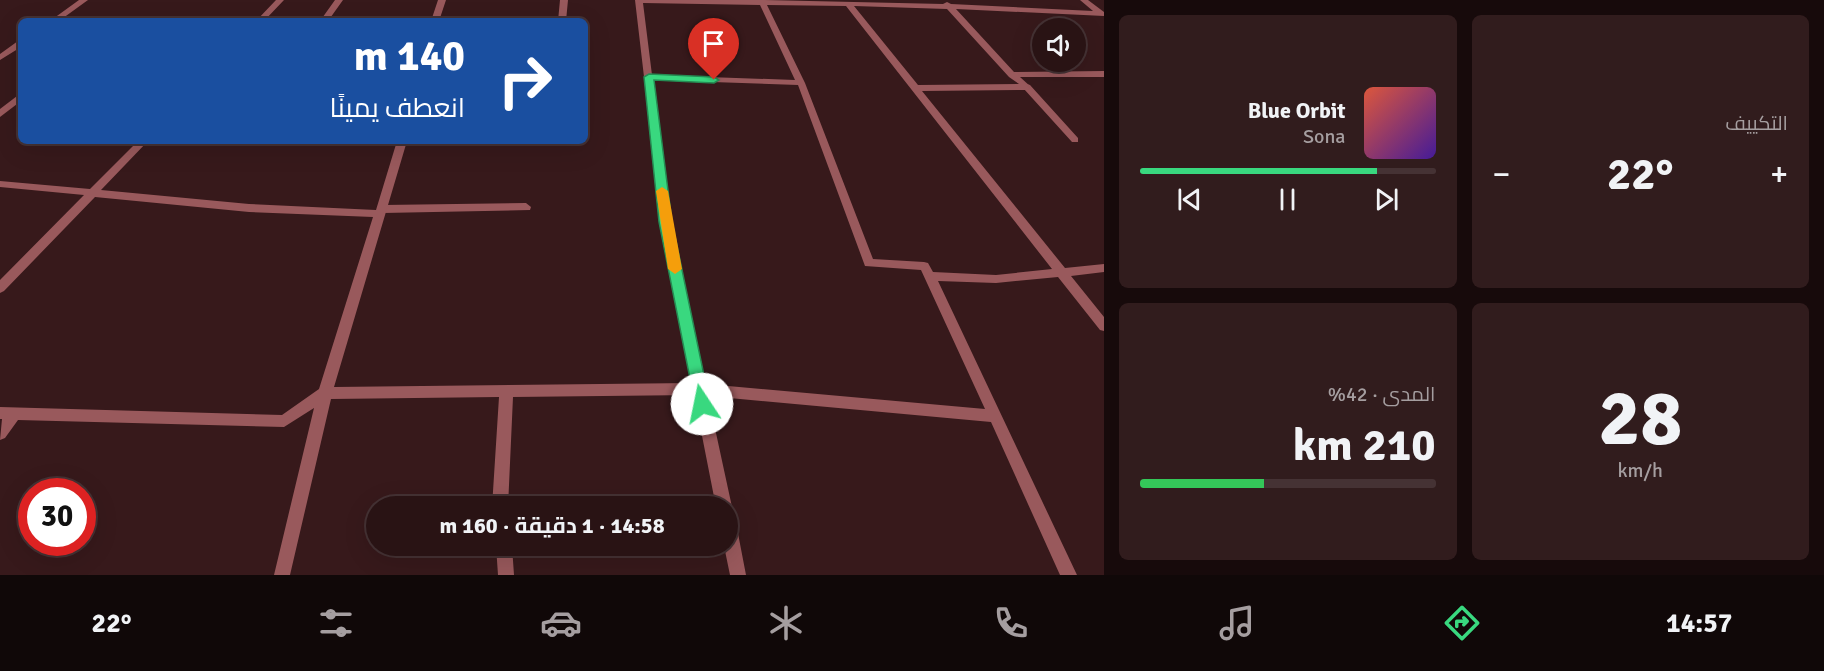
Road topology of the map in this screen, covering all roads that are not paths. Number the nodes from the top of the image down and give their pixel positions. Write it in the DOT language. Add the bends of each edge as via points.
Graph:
graph roads {
  1 [pos="84,0"];
  2 [pos="280,0"];
  3 [pos="339,0"];
  4 [pos="442,0"];
  5 [pos="564,0"];
  6 [pos="1084,0"];
  7 [pos="639,1"];
  8 [pos="761,1"];
  9 [pos="854,3"];
  10 [pos="946,3"];
  11 [pos="1102,13"];
  12 [pos="58,18"];
  13 [pos="263,18"];
  14 [pos="326,18"];
  15 [pos="436,18"];
  16 [pos="562,18"];
  17 [pos="0,46"];
  18 [pos="18,46"];
  19 [pos="18,47"];
  20 [pos="0,58"];
  21 [pos="1104,74"];
  22 [pos="1012,75"];
  23 [pos="649,77"];
  24 [pos="801,83"];
  25 [pos="1027,87"];
  26 [pos="915,88"];
  27 [pos="18,99"];
  28 [pos="0,114"];
  29 [pos="1075,140"];
  30 [pos="140,144"];
  31 [pos="401,144"];
  32 [pos="0,184"];
  33 [pos="95,191"];
  34 [pos="526,207"];
  35 [pos="382,211"];
  36 [pos="1104,268"];
  37 [pos="1062,272"];
  38 [pos="930,276"];
  39 [pos="0,288"];
  40 [pos="1104,326"];
  41 [pos="699,389"];
  42 [pos="506,392"];
  43 [pos="325,393"];
  44 [pos="7,414"];
  45 [pos="993,416"];
  46 [pos="0,433"];
  47 [pos="501,496"];
  48 [pos="722,496"];
  49 [pos="505,556"];
  50 [pos="734,556"];
  51 [pos="282,575"];
  52 [pos="506,575"];
  53 [pos="738,575"];
  54 [pos="1069,575"];
  1 -- 12 [label="street"];
  2 -- 13 [label="street"];
  3 -- 14 [label="street"];
  4 -- 15 [label="street"];
  5 -- 16 [label="street"];
  6 -- 11 [label="street"];
  7 -- 8 [label="street"];
  7 -- 23 [label="street"];
  8 -- 9 [label="street"];
  8 -- 24 [label="street"];
  9 -- 10 [label="street"];
  9 -- 26 [label="street"];
  10 -- 11 [label="street"];
  10 -- 22 [label="street"];
  17 -- 18 [label="street"];
  19 -- 20 [label="street"];
  21 -- 22 [label="street"];
  22 -- 25 [label="street"];
  23 -- 24 [label="street"];
  23 -- 41 [label="street" via="666,222"];
  24 -- 38 [label="street" via="869,263 924,266"];
  25 -- 26 [label="street"];
  25 -- 29 [label="street"];
  26 -- 37 [label="street"];
  27 -- 28 [label="street"];
  30 -- 33 [label="street"];
  31 -- 35 [label="street"];
  32 -- 33 [label="street"];
  33 -- 35 [label="street" via="249,208"];
  33 -- 39 [label="street"];
  34 -- 35 [label="street"];
  35 -- 43 [label="street"];
  36 -- 37 [label="street"];
  37 -- 38 [label="street" via="996,279"];
  37 -- 40 [label="street"];
  38 -- 45 [label="street"];
  41 -- 42 [label="street"];
  41 -- 45 [label="street"];
  41 -- 48 [label="street"];
  42 -- 43 [label="street"];
  42 -- 47 [label="street"];
  43 -- 44 [label="street" via="284,422"];
  43 -- 51 [label="street"];
  44 -- 46 [label="street"];
  45 -- 54 [label="street"];
  49 -- 52 [label="street"];
  50 -- 53 [label="street"];
}
